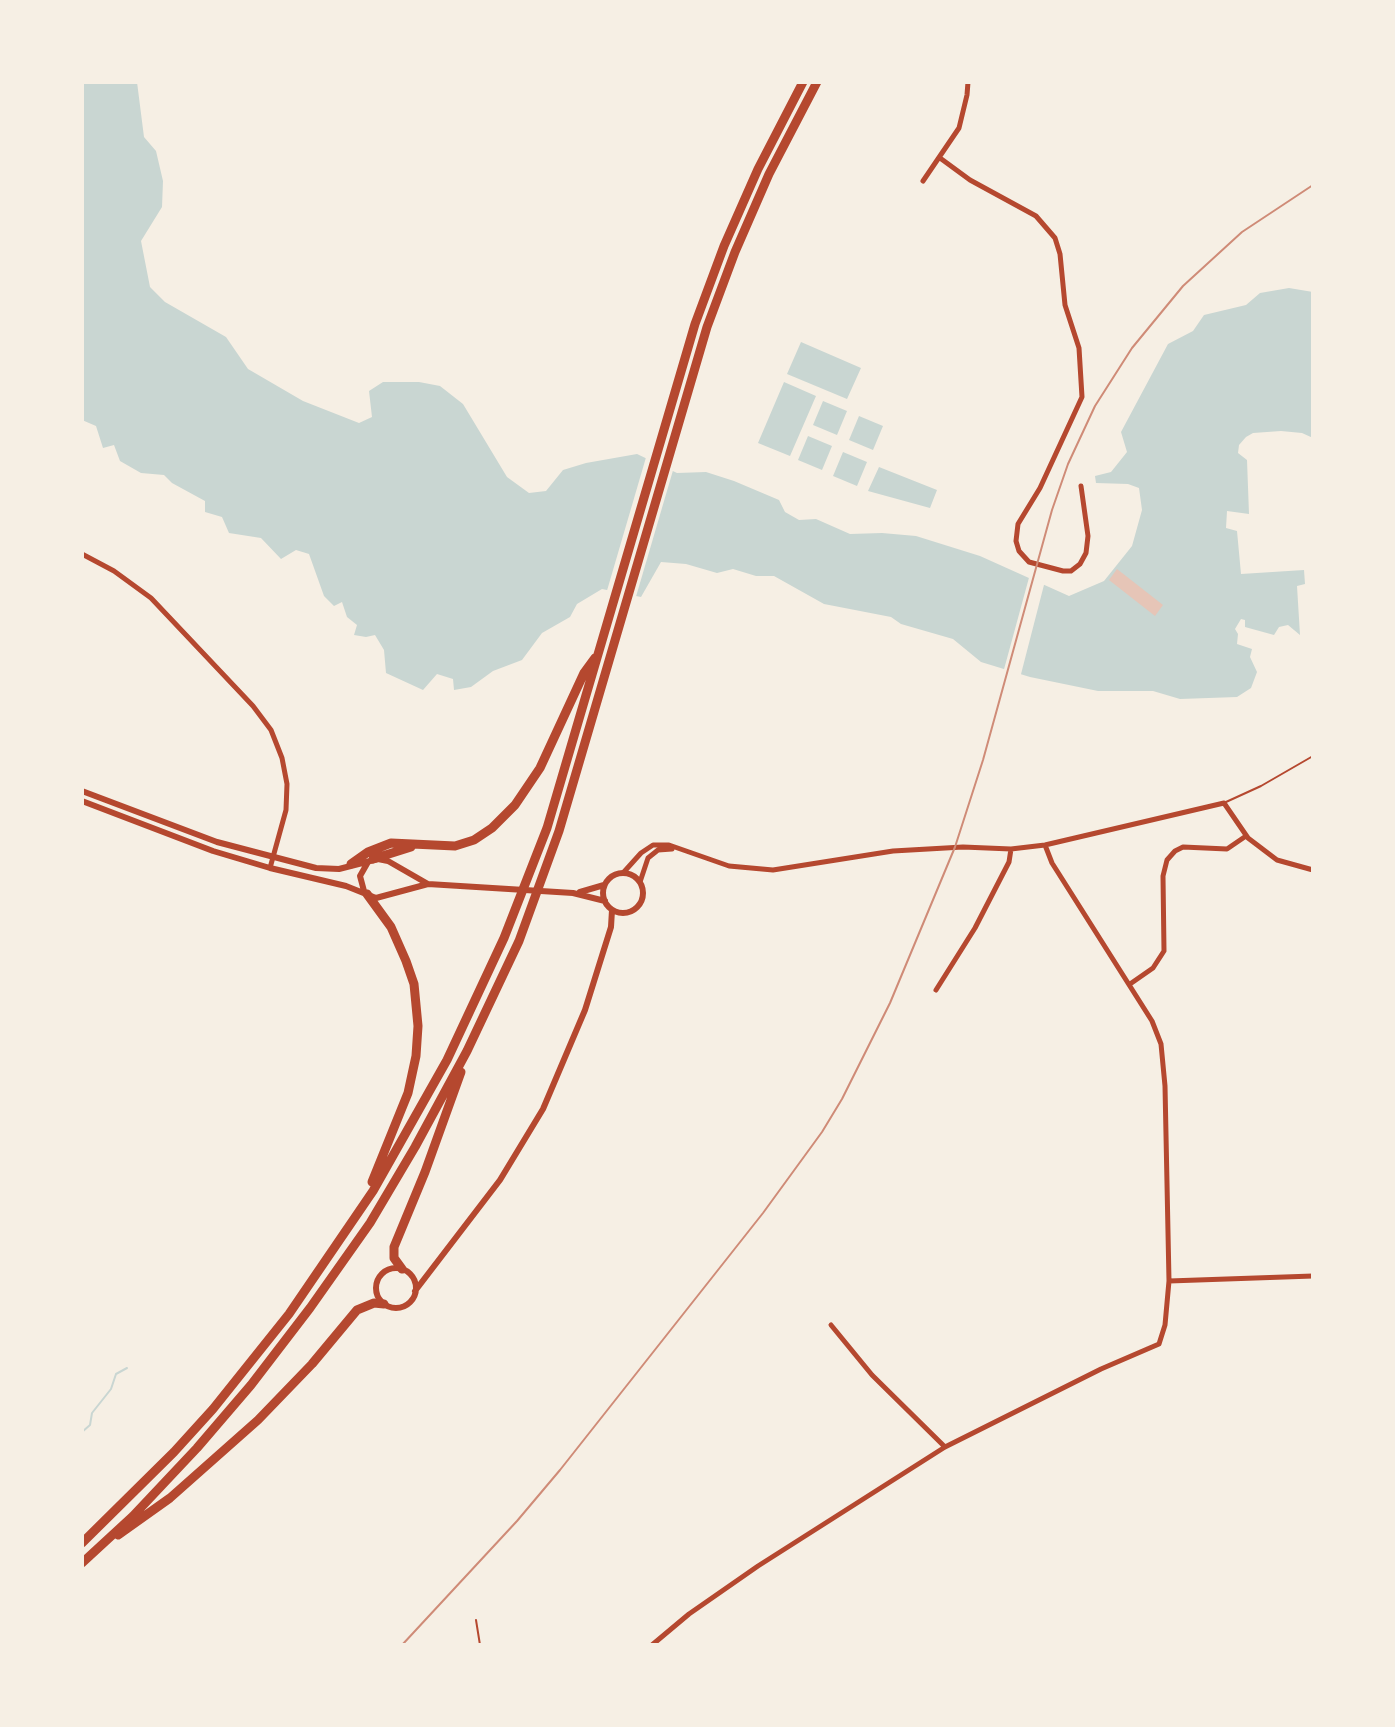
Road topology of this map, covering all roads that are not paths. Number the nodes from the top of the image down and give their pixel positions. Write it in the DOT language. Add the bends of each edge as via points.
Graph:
graph roads {
  1 [pos="803,82"];
  2 [pos="817,82"];
  3 [pos="968,82"];
  4 [pos="940,158"];
  5 [pos="923,181"];
  6 [pos="1081,486"];
  7 [pos="82,554"];
  8 [pos="599,654"];
  9 [pos="1313,756"];
  10 [pos="82,791"];
  11 [pos="82,801"];
  12 [pos="1224,803"];
  13 [pos="1246,836"];
  14 [pos="418,845"];
  15 [pos="1045,845"];
  16 [pos="681,849"];
  17 [pos="1011,849"];
  18 [pos="274,857"];
  19 [pos="371,861"];
  20 [pos="351,864"];
  21 [pos="270,868"];
  22 [pos="1313,870"];
  23 [pos="623,873"];
  24 [pos="640,882"];
  25 [pos="428,884"];
  26 [pos="605,885"];
  27 [pos="366,893"];
  28 [pos="570,893"];
  29 [pos="605,901"];
  30 [pos="612,910"];
  31 [pos="624,913"];
  32 [pos="611,927"];
  33 [pos="1130,984"];
  34 [pos="936,990"];
  35 [pos="473,1038"];
  36 [pos="359,1214"];
  37 [pos="440,1256"];
  38 [pos="406,1271"];
  39 [pos="1313,1276"];
  40 [pos="1169,1281"];
  41 [pos="415,1291"];
  42 [pos="384,1304"];
  43 [pos="831,1325"];
  44 [pos="945,1447"];
  45 [pos="82,1543"];
  46 [pos="99,1547"];
  47 [pos="82,1563"];
  48 [pos="652,1645"];
  1 -- 8 [label="highway" via="758,169 695,324"];
  2 -- 35 [label="highway" via="769,174 707,327 538,893"];
  3 -- 4 [label="street" via="959,128"];
  4 -- 5 [label="street"];
  4 -- 6 [label="street" via="1036,216 1055,238 1060,254 1065,305 1079,348 1082,397 1018,524 1016,541 1029,562 1063,571 1080,564 1088,536"];
  7 -- 18 [label="street" via="151,598 271,730 287,784"];
  8 -- 14 [label="highway" via="584,673 540,768 503,819 464,844"];
  8 -- 36 [label="highway" via="547,828 504,938 433,1087"];
  9 -- 12 [label="lane"];
  10 -- 18 [label="street" via="217,842"];
  11 -- 21 [label="street"];
  12 -- 13 [label="street"];
  12 -- 15 [label="street"];
  13 -- 22 [label="street" via="1277,860"];
  13 -- 33 [label="street" via="1227,849 1183,847 1167,860 1164,951 1153,968"];
  14 -- 19 [label="highway"];
  14 -- 20 [label="highway" via="391,843"];
  15 -- 17 [label="street"];
  15 -- 33 [label="street"];
  16 -- 17 [label="street" via="759,870 893,851"];
  16 -- 23 [label="street" via="653,845"];
  16 -- 24 [label="street" via="653,854"];
  17 -- 34 [label="street" via="975,928"];
  18 -- 20 [label="street" via="316,868"];
  18 -- 21 [label="street"];
  19 -- 20 [label="street"];
  19 -- 25 [label="street" via="388,861"];
  19 -- 27 [label="street" via="360,876"];
  21 -- 27 [label="street"];
  23 -- 24 [label="street"];
  23 -- 26 [label="street"];
  24 -- 31 [label="street" via="641,902"];
  25 -- 27 [label="street" via="381,898"];
  25 -- 28 [label="street"];
  26 -- 28 [label="street"];
  26 -- 29 [label="street"];
  27 -- 36 [label="highway" via="403,952 414,984 418,1026 402,1112"];
  28 -- 29 [label="street"];
  29 -- 30 [label="street"];
  30 -- 31 [label="street"];
  30 -- 32 [label="street"];
  31 -- 32 [label="street"];
  32 -- 37 [label="street" via="573,1041 543,1109 500,1180"];
  33 -- 40 [label="street" via="1152,1021 1164,1059"];
  35 -- 38 [label="highway" via="394,1247 394,1258"];
  35 -- 46 [label="highway" via="370,1223 310,1308 197,1448"];
  36 -- 45 [label="highway" via="213,1409"];
  37 -- 38 [label="street" via="424,1270"];
  37 -- 41 [label="street"];
  38 -- 41 [label="street"];
  38 -- 42 [label="street" via="386,1271 378,1279 377,1295"];
  39 -- 40 [label="street"];
  40 -- 44 [label="street" via="1159,1344"];
  41 -- 42 [label="street" via="406,1305"];
  42 -- 46 [label="highway" via="357,1310 235,1442 170,1498"];
  43 -- 44 [label="street" via="872,1375"];
  44 -- 48 [label="street" via="758,1566"];
  46 -- 47 [label="highway"];
}
